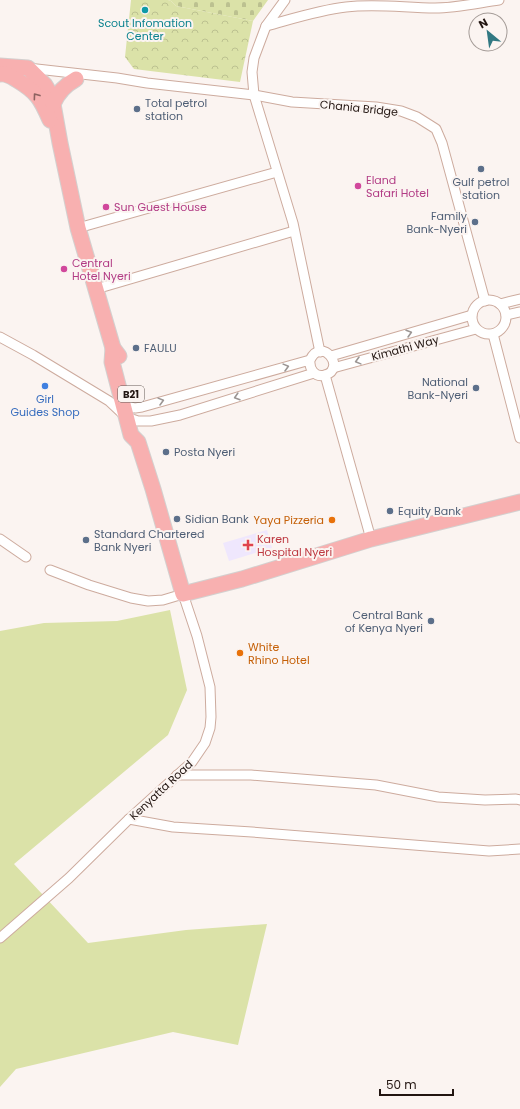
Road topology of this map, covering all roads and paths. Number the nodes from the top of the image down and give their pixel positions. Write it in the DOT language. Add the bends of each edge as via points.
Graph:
graph roads {
  1 [pos="285,0"];
  2 [pos="499,0"];
  3 [pos="266,26"];
  4 [pos="2,71"];
  5 [pos="32,71"];
  6 [pos="76,79"];
  7 [pos="147,84"];
  8 [pos="254,95"];
  9 [pos="53,104"];
  10 [pos="60,143"];
  11 [pos="277,172"];
  12 [pos="78,228"];
  13 [pos="294,231"];
  14 [pos="96,289"];
  15 [pos="520,299"];
  16 [pos="485,301"];
  17 [pos="500,304"];
  18 [pos="520,312"];
  19 [pos="472,315"];
  20 [pos="506,316"];
  21 [pos="476,329"];
  22 [pos="493,334"];
  23 [pos="0,337"];
  24 [pos="320,352"];
  25 [pos="331,356"];
  26 [pos="310,360"];
  27 [pos="333,368"];
  28 [pos="314,373"];
  29 [pos="324,375"];
  30 [pos="126,410"];
  31 [pos="520,438"];
  32 [pos="520,502"];
  33 [pos="0,539"];
  34 [pos="371,539"];
  35 [pos="26,557"];
  36 [pos="50,570"];
  37 [pos="183,594"];
  38 [pos="177,775"];
  39 [pos="520,800"];
  40 [pos="129,819"];
  41 [pos="520,849"];
  42 [pos="0,938"];
  1 -- 3 [label="street"];
  2 -- 3 [label="street" via="437,8 368,5 346,7"];
  3 -- 8 [label="street" via="254,58"];
  4 -- 5 [label="highway, B21"];
  10 -- 4 [label="highway, B21, one-way" via="37,94"];
  5 -- 6 [label="street, Chania Bridge"];
  5 -- 7 [label="street, Chania Bridge" via="117,78"];
  5 -- 9 [label="highway, B21" via="48,90"];
  6 -- 7 [label="street, Chania Bridge"];
  6 -- 9 [label="highway" via="61,89"];
  7 -- 8 [label="street, Chania Bridge"];
  8 -- 11 [label="street"];
  8 -- 16 [label="street, Chania Bridge" via="292,102 401,111 417,116 436,129"];
  9 -- 10 [label="highway, B21"];
  10 -- 12 [label="highway, B21"];
  11 -- 12 [label="street"];
  11 -- 13 [label="street"];
  12 -- 14 [label="highway, B21"];
  13 -- 14 [label="street"];
  13 -- 24 [label="street"];
  14 -- 30 [label="highway, B21" via="113,348 112,362"];
  15 -- 17 [label="street"];
  16 -- 17 [label="street" via="493,300"];
  16 -- 19 [label="street" via="476,306"];
  17 -- 20 [label="street"];
  18 -- 20 [label="street"];
  19 -- 21 [label="street"];
  25 -- 19 [label="street, Kimathi Way, one-way"];
  20 -- 22 [label="street" via="501,329"];
  21 -- 22 [label="street"];
  21 -- 27 [label="street, Kimathi Way, one-way"];
  22 -- 31 [label="street"];
  23 -- 30 [label="street"];
  24 -- 25 [label="street" via="326,352"];
  24 -- 26 [label="street"];
  25 -- 27 [label="street"];
  26 -- 28 [label="street" via="310,368"];
  30 -- 26 [label="street, one-way"];
  27 -- 29 [label="street"];
  28 -- 29 [label="street"];
  28 -- 30 [label="street, one-way" via="180,415 151,421"];
  29 -- 34 [label="street"];
  30 -- 37 [label="highway, B21" via="131,435 138,442"];
  32 -- 34 [label="highway"];
  33 -- 35 [label="street"];
  34 -- 37 [label="highway" via="242,579"];
  36 -- 37 [label="street" via="131,598 163,600"];
  37 -- 38 [label="street, Kenyatta Road" via="210,687 211,717 205,743 192,762"];
  38 -- 39 [label="street" via="251,774 376,785 438,797"];
  38 -- 40 [label="street, Kenyatta Road"];
  40 -- 41 [label="street" via="173,827 481,850"];
  40 -- 42 [label="street, Kenyatta Road" via="69,878"];
}
